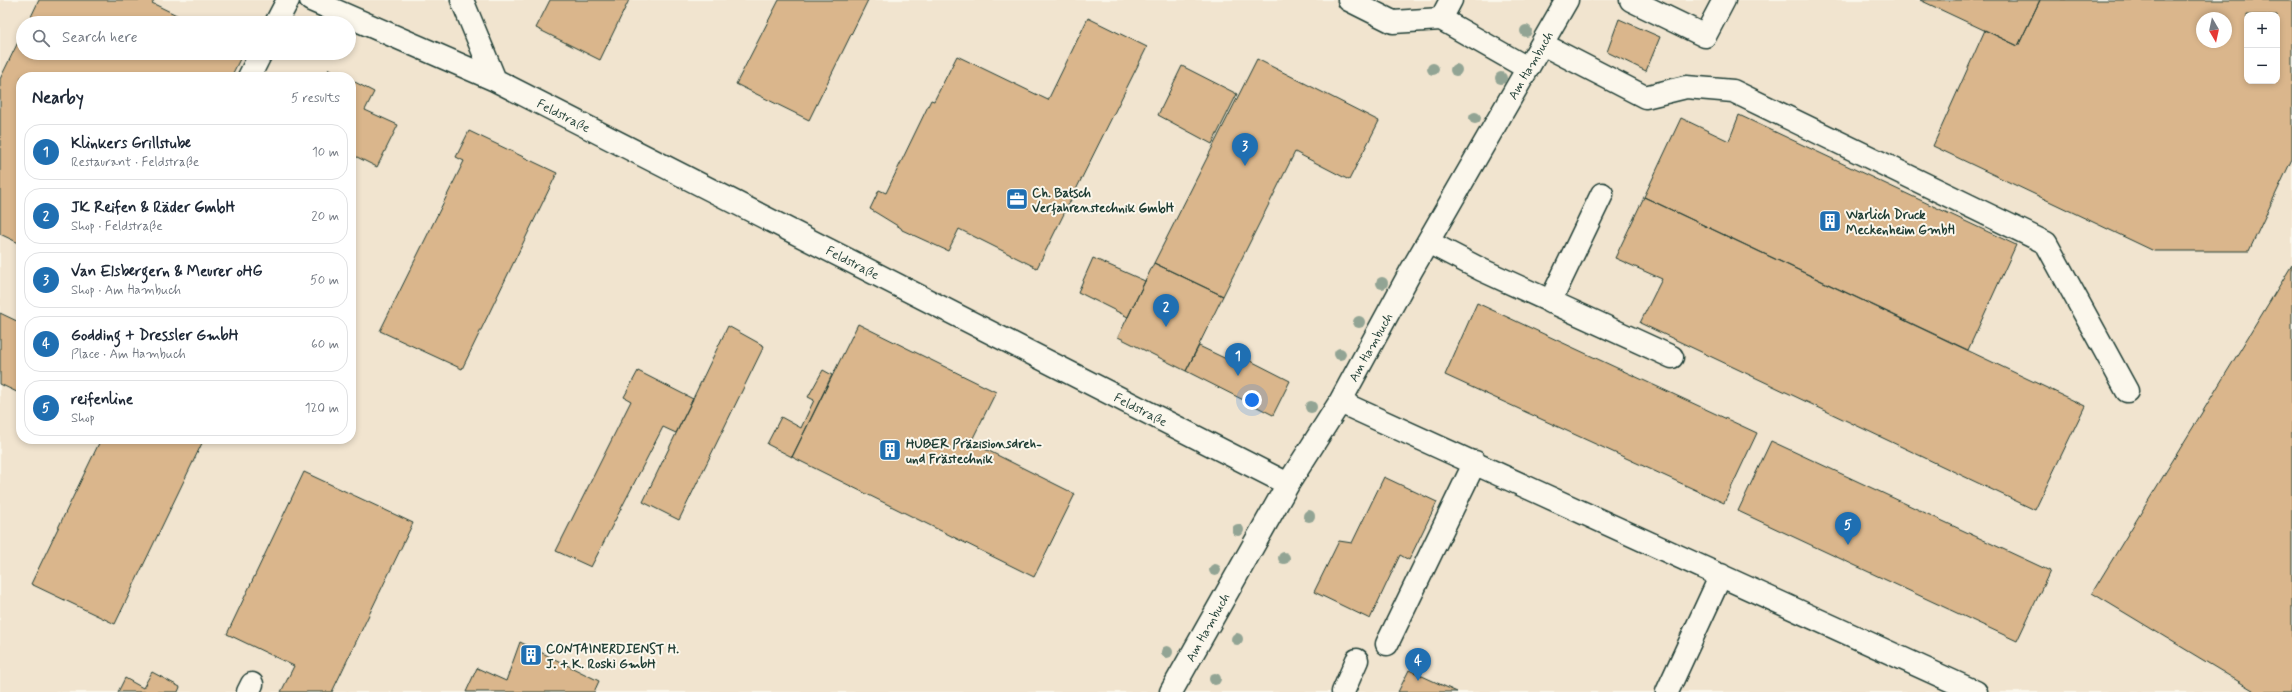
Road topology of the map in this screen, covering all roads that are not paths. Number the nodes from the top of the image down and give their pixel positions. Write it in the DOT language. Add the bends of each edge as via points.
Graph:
graph roads {
  1 [pos="288,0"];
  2 [pos="311,0"];
  3 [pos="462,0"];
  4 [pos="1349,0"];
  5 [pos="1567,0"];
  6 [pos="1631,0"];
  7 [pos="1724,0"];
  8 [pos="1446,9"];
  9 [pos="280,16"];
  10 [pos="348,16"];
  11 [pos="356,20"];
  12 [pos="1542,44"];
  13 [pos="258,60"];
  14 [pos="1527,68"];
  15 [pos="252,72"];
  16 [pos="495,80"];
  17 [pos="1602,194"];
  18 [pos="1428,242"];
  19 [pos="1550,302"];
  20 [pos="1672,357"];
  21 [pos="2127,391"];
  22 [pos="1340,402"];
  23 [pos="1475,462"];
  24 [pos="1288,484"];
  25 [pos="1721,575"];
  26 [pos="1387,644"];
  27 [pos="1357,660"];
  28 [pos="1171,692"];
  29 [pos="1343,692"];
  30 [pos="1667,692"];
  31 [pos="1976,692"];
  1 -- 9 [label="street"];
  2 -- 10 [label="street, Feldstraße"];
  3 -- 16 [label="street"];
  4 -- 8 [label="street" via="1393,22"];
  5 -- 12 [label="street, Am Hambuch"];
  6 -- 7 [label="street" via="1705,36"];
  8 -- 14 [label="street"];
  11 -- 16 [label="street, Feldstraße"];
  12 -- 14 [label="street, Am Hambuch"];
  12 -- 21 [label="street" via="1645,97 1686,86 1733,91 2046,243"];
  13 -- 15 [label="street"];
  14 -- 18 [label="street, Am Hambuch"];
  16 -- 24 [label="street, Feldstraße"];
  17 -- 19 [label="street"];
  18 -- 19 [label="street"];
  18 -- 22 [label="street, Am Hambuch"];
  19 -- 20 [label="street"];
  22 -- 23 [label="street"];
  22 -- 24 [label="street, Am Hambuch"];
  23 -- 25 [label="street"];
  23 -- 26 [label="street"];
  24 -- 28 [label="street, Am Hambuch"];
  25 -- 30 [label="street"];
  25 -- 31 [label="street"];
  27 -- 29 [label="street"];
}
